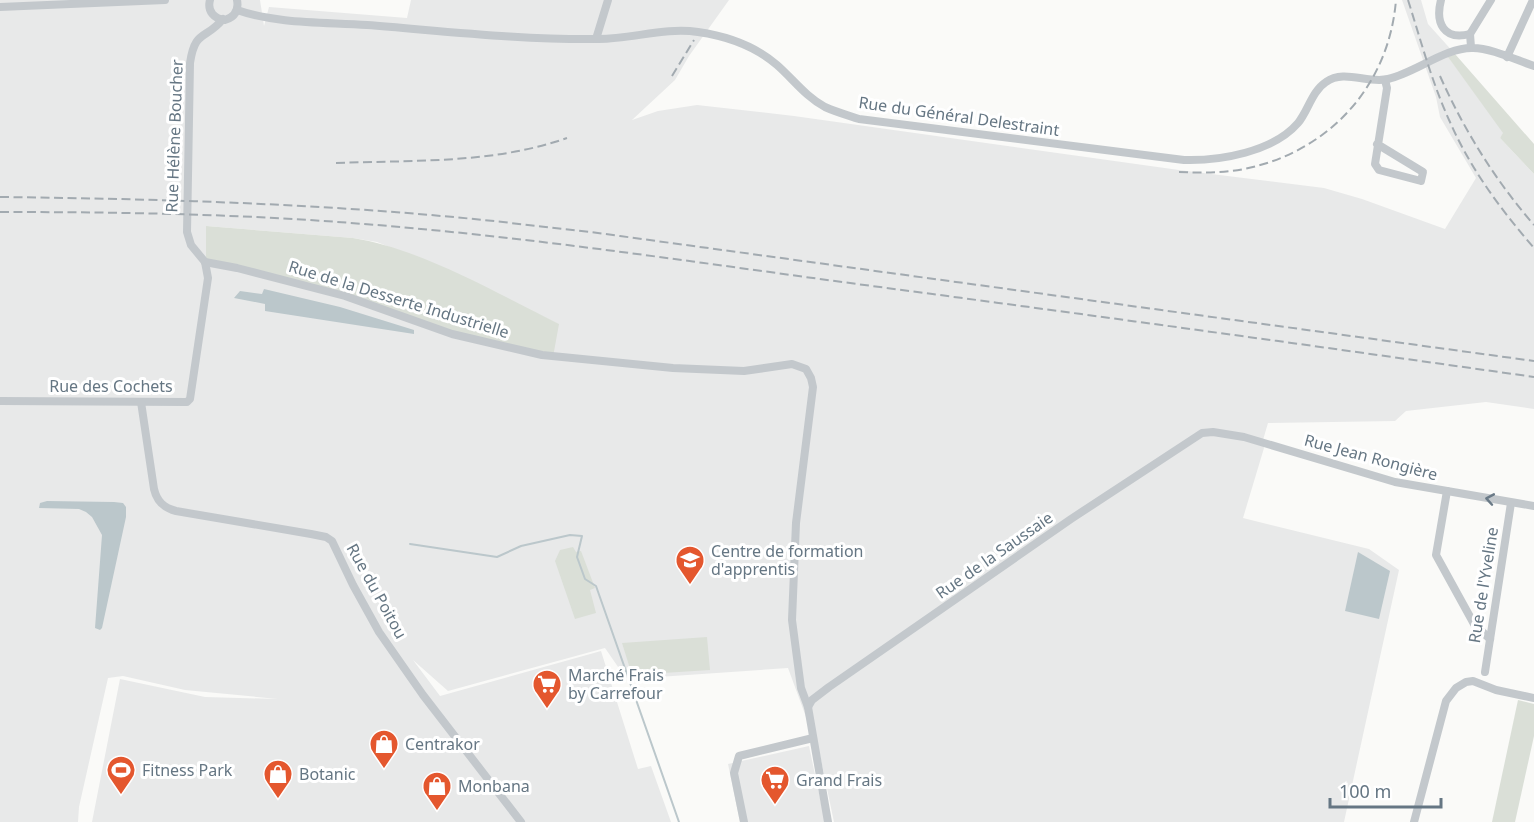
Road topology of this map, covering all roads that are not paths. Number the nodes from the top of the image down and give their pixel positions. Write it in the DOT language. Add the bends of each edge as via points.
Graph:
graph roads {
  1 [pos="165,0"];
  2 [pos="209,0"];
  3 [pos="237,0"];
  4 [pos="608,0"];
  5 [pos="1441,0"];
  6 [pos="1491,0"];
  7 [pos="1533,0"];
  8 [pos="0,7"];
  9 [pos="237,10"];
  10 [pos="223,20"];
  11 [pos="1470,34"];
  12 [pos="596,39"];
  13 [pos="1471,48"];
  14 [pos="1507,57"];
  15 [pos="1534,66"];
  16 [pos="1385,80"];
  17 [pos="1377,144"];
  18 [pos="205,262"];
  19 [pos="0,401"];
  20 [pos="141,402"];
  21 [pos="1202,433"];
  22 [pos="1447,491"];
  23 [pos="1511,503"];
  24 [pos="1534,506"];
  25 [pos="1490,639"];
  26 [pos="1485,672"];
  27 [pos="1534,698"];
  28 [pos="808,707"];
  29 [pos="813,738"];
  30 [pos="521,822"];
  31 [pos="744,822"];
  32 [pos="828,822"];
  33 [pos="1414,822"];
  1 -- 8 [label="street"];
  2 -- 10 [label="street" via="210,11"];
  3 -- 9 [label="street"];
  4 -- 12 [label="street"];
  5 -- 11 [label="street" via="1439,14 1448,33 1457,37"];
  6 -- 11 [label="street"];
  7 -- 14 [label="street"];
  9 -- 10 [label="street, Rue Hélène Boucher"];
  9 -- 12 [label="street, Rue du Général Delestraint" via="311,21"];
  10 -- 18 [label="street, Rue Hélène Boucher" via="202,34 192,52 188,238"];
  11 -- 13 [label="street"];
  12 -- 16 [label="street, Rue du Général Delestraint" via="671,31 710,34 751,48 775,63 823,106 859,118 1184,160 1232,156 1280,138 1298,123 1326,81 1342,76"];
  13 -- 14 [label="street"];
  13 -- 16 [label="street, Rue du Général Delestraint"];
  14 -- 15 [label="street"];
  16 -- 17 [label="street"];
  17 -- 17 [label="street" via="1375,164 1379,170 1421,181 1423,172"];
  18 -- 20 [label="street, Rue des Cochets" via="208,278 190,399"];
  18 -- 28 [label="street, Rue de la Desserte Industrielle" via="345,296 453,334 542,356 672,368 744,371 784,364 803,367 811,375 813,387 796,523 792,620 801,688"];
  19 -- 20 [label="street, Rue des Cochets"];
  20 -- 30 [label="street, Rue du Poitou" via="153,489 159,502 176,511 332,541 384,638"];
  21 -- 22 [label="street, Rue Jean Rongière" via="1244,437 1395,482"];
  21 -- 28 [label="street, Rue de la Saussaie" via="829,687"];
  23 -- 22 [label="street, Rue Jean Rongière, one-way"];
  22 -- 25 [label="street" via="1436,555 1474,624"];
  23 -- 24 [label="street, Rue Jean Rongière"];
  23 -- 25 [label="street, Rue de l'Yveline"];
  25 -- 26 [label="street, Rue de l'Yveline"];
  27 -- 33 [label="street" via="1473,681 1452,692 1446,701"];
  28 -- 29 [label="street, Rue de la Desserte Industrielle"];
  29 -- 31 [label="street" via="739,756 734,773"];
  29 -- 32 [label="street, Rue de la Desserte Industrielle"];
}
